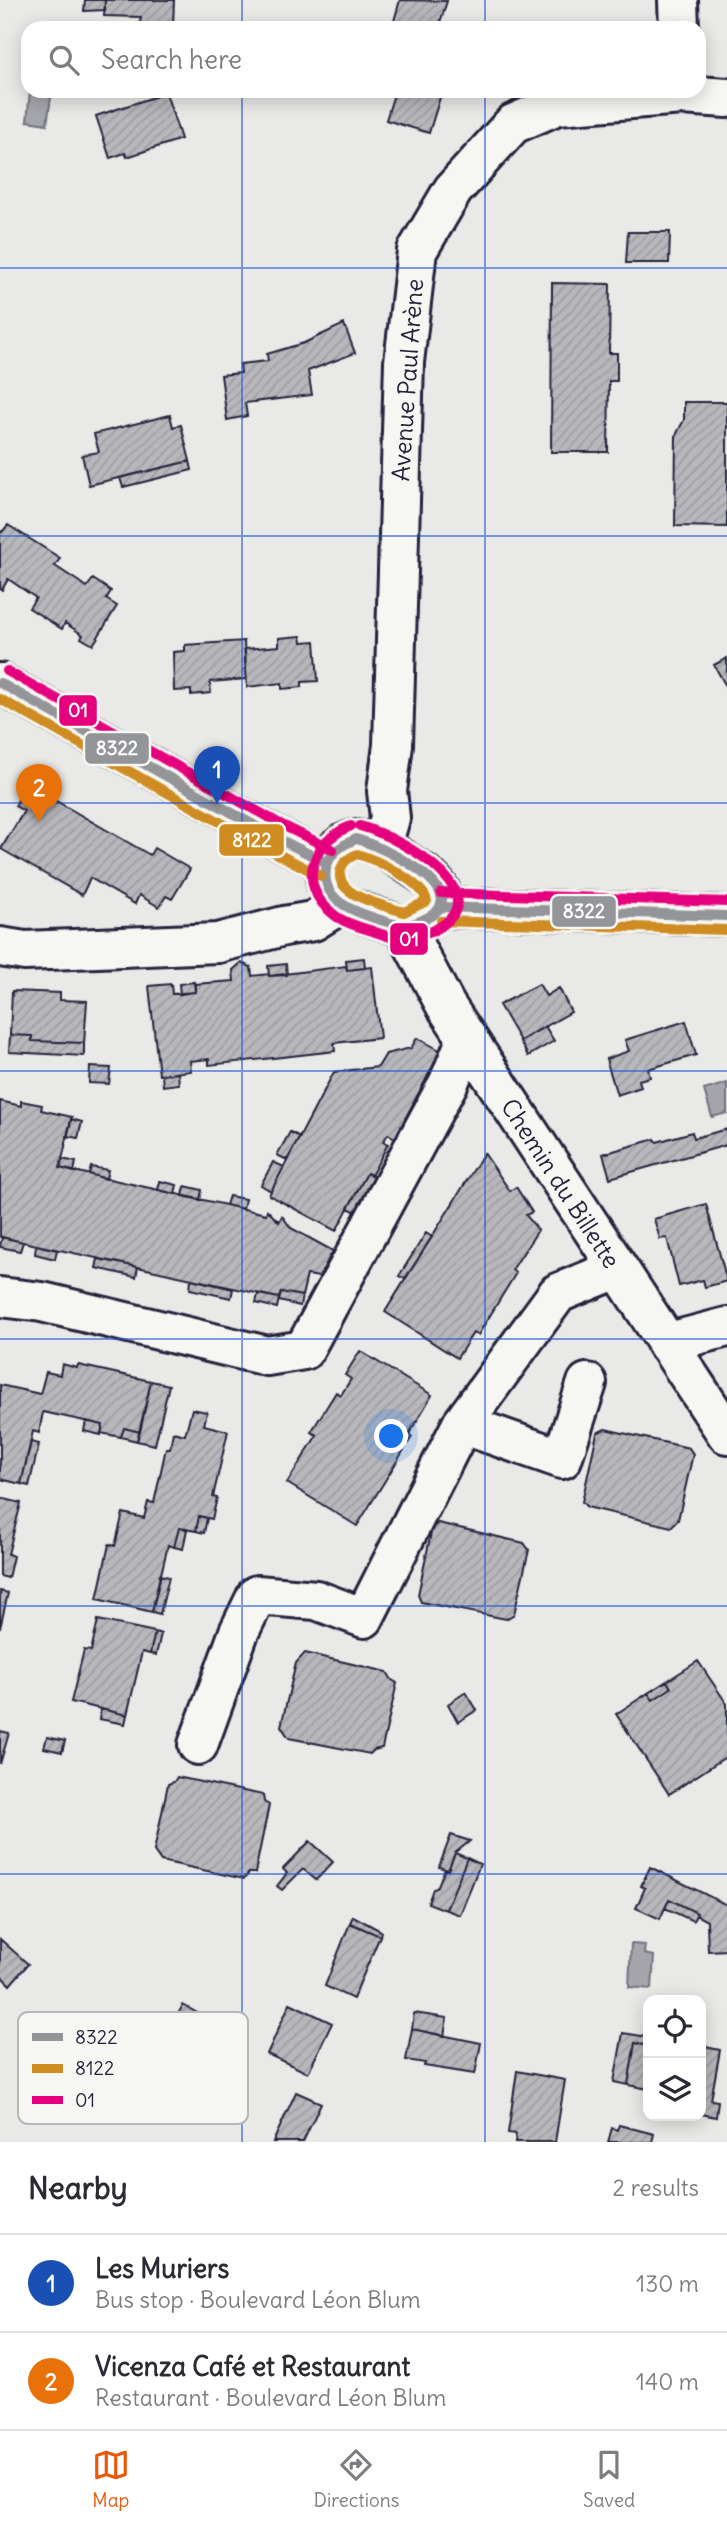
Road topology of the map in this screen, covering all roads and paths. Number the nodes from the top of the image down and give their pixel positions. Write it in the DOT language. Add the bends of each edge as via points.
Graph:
graph roads {
  1 [pos="678,0"];
  2 [pos="679,21"];
  3 [pos="706,96"];
  4 [pos="630,98"];
  5 [pos="727,98"];
  6 [pos="0,683"];
  7 [pos="382,846"];
  8 [pos="327,863"];
  9 [pos="342,903"];
  10 [pos="441,906"];
  11 [pos="727,915"];
  12 [pos="404,927"];
  13 [pos="0,947"];
  14 [pos="467,1038"];
  15 [pos="617,1269"];
  16 [pos="0,1297"];
  17 [pos="727,1326"];
  18 [pos="666,1343"];
  19 [pos="587,1382"];
  20 [pos="462,1424"];
  21 [pos="727,1434"];
  22 [pos="198,1745"];
  1 -- 2 [label="street"];
  3 -- 5 [label="street, Avenue Paul Arène"];
  4 -- 7 [label="street, Avenue Paul Arène" via="557,105 513,124 453,190 417,251 404,362 393,745 387,791 390,818"];
  6 -- 8 [label="street"];
  7 -- 8 [label="street" via="356,839 344,842 332,851"];
  7 -- 10 [label="street" via="439,887"];
  8 -- 9 [label="street" via="331,891"];
  9 -- 12 [label="street"];
  9 -- 13 [label="street" via="313,921 218,943 25,951"];
  10 -- 11 [label="street"];
  10 -- 12 [label="street" via="433,916"];
  12 -- 14 [label="street, Chemin du Billette"];
  14 -- 15 [label="street, Chemin du Billette"];
  14 -- 16 [label="street" via="449,1082 304,1350 267,1356 42,1301"];
  15 -- 18 [label="street, Chemin du Billette"];
  15 -- 20 [label="street" via="558,1293"];
  17 -- 18 [label="street"];
  18 -- 21 [label="street, Chemin du Billette"];
  19 -- 20 [label="street" via="562,1459"];
  20 -- 22 [label="street" via="364,1618 316,1600 257,1595"];
}
